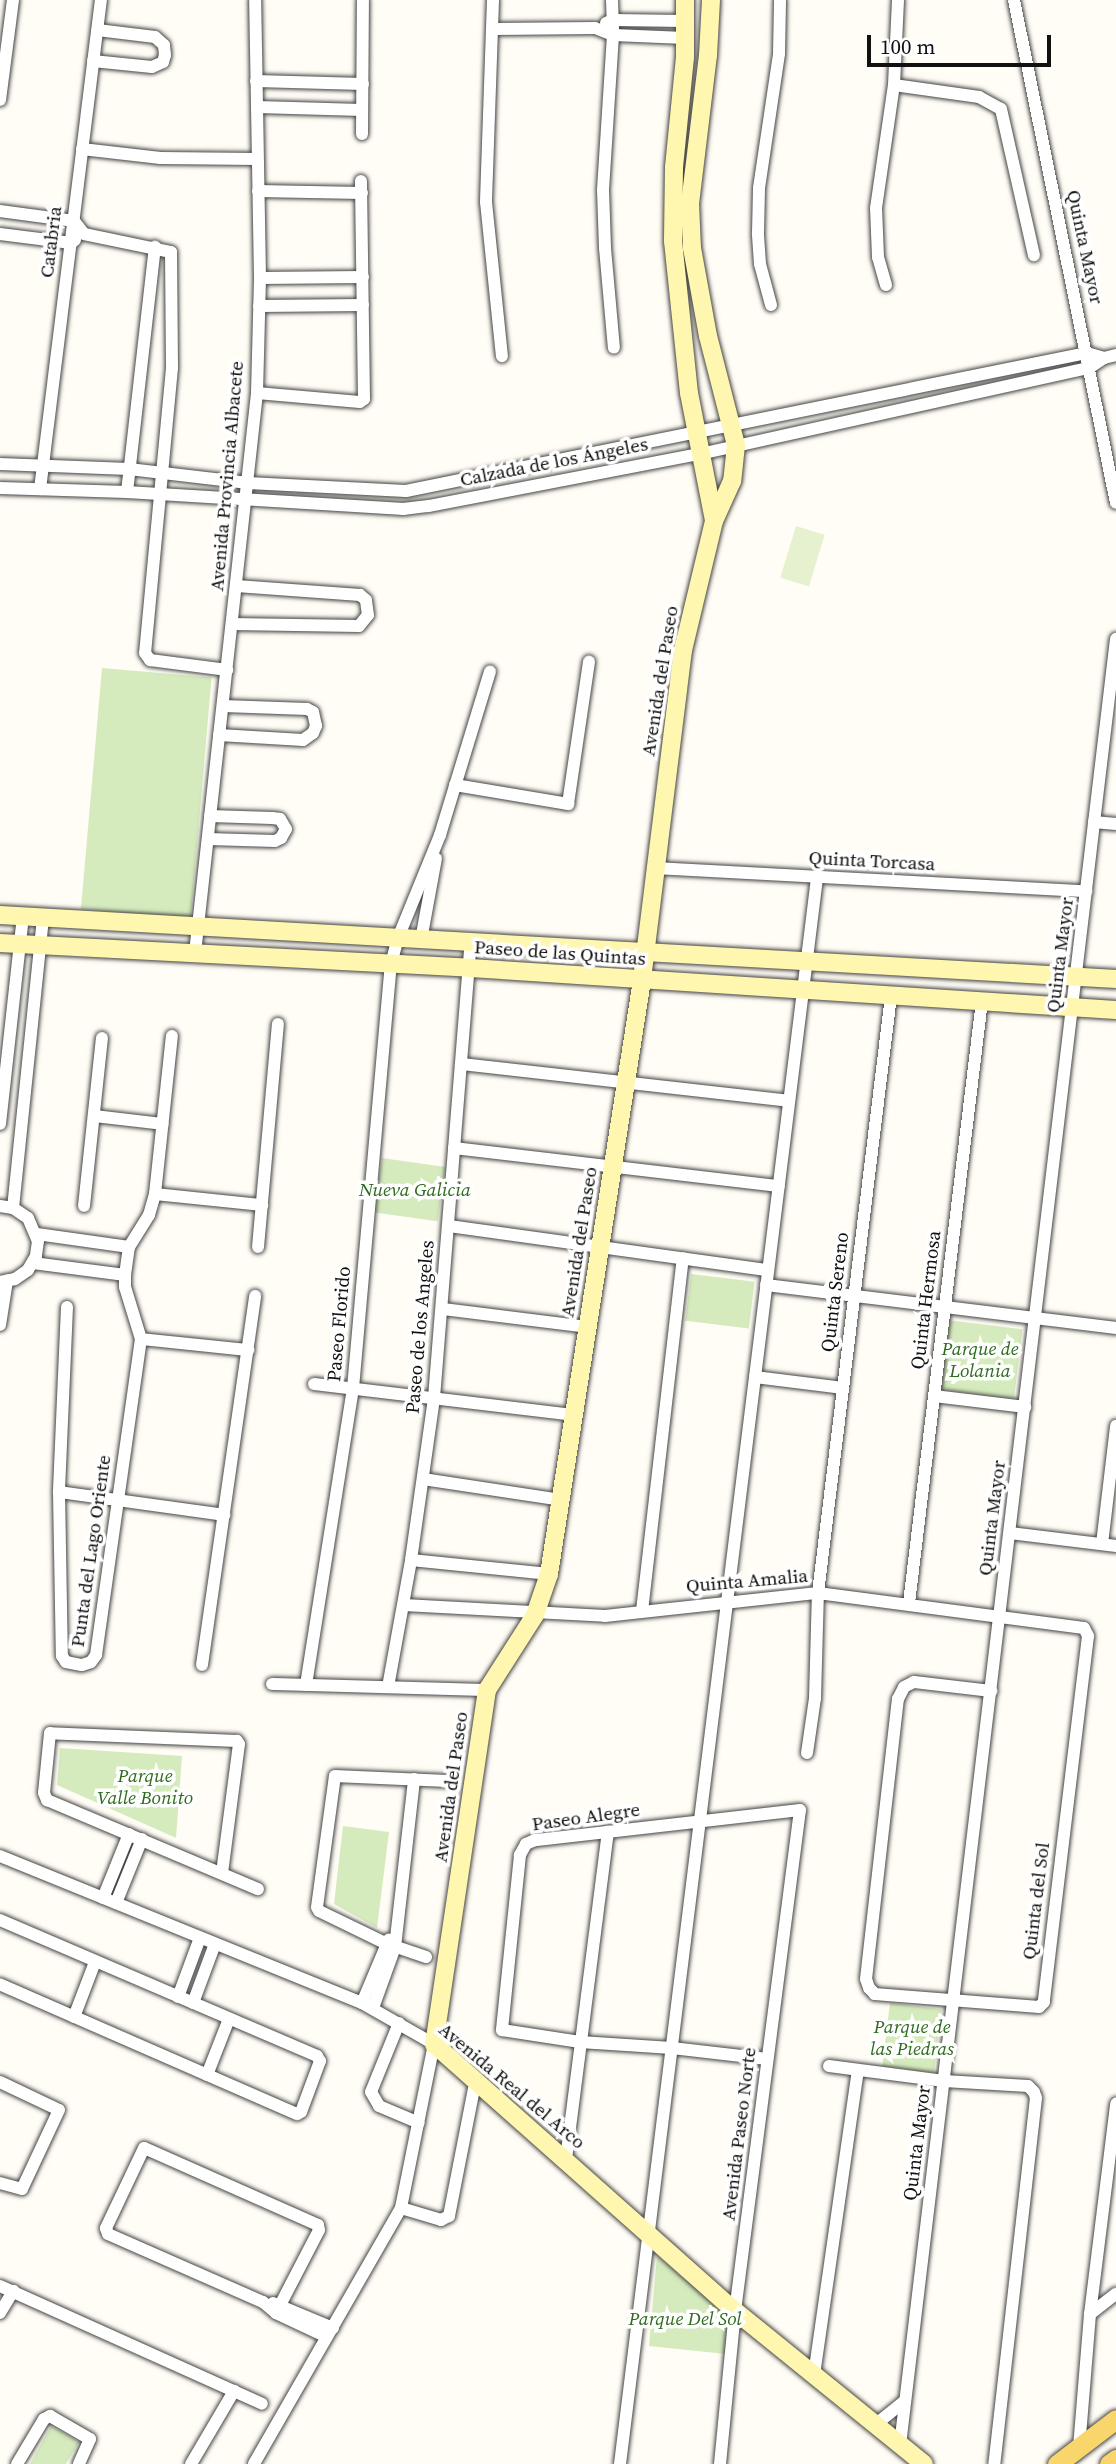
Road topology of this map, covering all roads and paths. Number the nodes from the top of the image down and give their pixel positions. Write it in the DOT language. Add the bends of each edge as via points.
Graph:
graph roads {
  1 [pos="13,0"];
  2 [pos="101,0"];
  3 [pos="255,0"];
  4 [pos="363,0"];
  5 [pos="493,0"];
  6 [pos="611,0"];
  7 [pos="685,0"];
  8 [pos="711,0"];
  9 [pos="780,0"];
  10 [pos="898,0"];
  11 [pos="1014,0"];
  12 [pos="613,20"];
  13 [pos="595,28"];
  14 [pos="494,29"];
  15 [pos="685,29"];
  16 [pos="97,30"];
  17 [pos="613,35"];
  18 [pos="93,61"];
  19 [pos="683,79"];
  20 [pos="256,81"];
  21 [pos="705,82"];
  22 [pos="362,84"];
  23 [pos="894,85"];
  24 [pos="0,100"];
  25 [pos="257,107"];
  26 [pos="362,110"];
  27 [pos="362,134"];
  28 [pos="82,149"];
  29 [pos="257,159"];
  30 [pos="258,191"];
  31 [pos="0,211"];
  32 [pos="74,221"];
  33 [pos="0,234"];
  34 [pos="84,234"];
  35 [pos="71,243"];
  36 [pos="155,247"];
  37 [pos="1034,255"];
  38 [pos="363,277"];
  39 [pos="260,278"];
  40 [pos="886,285"];
  41 [pos="363,305"];
  42 [pos="771,305"];
  43 [pos="259,306"];
  44 [pos="614,348"];
  45 [pos="1087,353"];
  46 [pos="502,356"];
  47 [pos="1110,356"];
  48 [pos="1089,368"];
  49 [pos="257,393"];
  50 [pos="733,425"];
  51 [pos="696,433"];
  52 [pos="736,445"];
  53 [pos="700,454"];
  54 [pos="0,464"];
  55 [pos="43,465"];
  56 [pos="129,469"];
  57 [pos="160,472"];
  58 [pos="248,483"];
  59 [pos="0,488"];
  60 [pos="40,489"];
  61 [pos="127,492"];
  62 [pos="158,494"];
  63 [pos="246,501"];
  64 [pos="1116,502"];
  65 [pos="714,521"];
  66 [pos="236,586"];
  67 [pos="232,624"];
  68 [pos="1116,639"];
  69 [pos="1115,654"];
  70 [pos="589,662"];
  71 [pos="227,670"];
  72 [pos="490,671"];
  73 [pos="223,706"];
  74 [pos="219,735"];
  75 [pos="1102,753"];
  76 [pos="1116,755"];
  77 [pos="455,785"];
  78 [pos="210,816"];
  79 [pos="1094,822"];
  80 [pos="1116,824"];
  81 [pos="440,835"];
  82 [pos="208,839"];
  83 [pos="656,868"];
  84 [pos="817,878"];
  85 [pos="1086,891"];
  86 [pos="0,915"];
  87 [pos="23,916"];
  88 [pos="43,918"];
  89 [pos="198,927"];
  90 [pos="397,938"];
  91 [pos="421,940"];
  92 [pos="0,943"];
  93 [pos="471,943"];
  94 [pos="21,944"];
  95 [pos="39,944"];
  96 [pos="195,953"];
  97 [pos="645,953"];
  98 [pos="807,962"];
  99 [pos="391,964"];
  100 [pos="470,968"];
  101 [pos="1076,977"];
  102 [pos="1116,979"];
  103 [pos="642,980"];
  104 [pos="803,990"];
  105 [pos="891,996"];
  106 [pos="982,1001"];
  107 [pos="1073,1007"];
  108 [pos="1116,1010"];
  109 [pos="278,1024"];
  110 [pos="172,1036"];
  111 [pos="102,1038"];
  112 [pos="461,1064"];
  113 [pos="626,1083"];
  114 [pos="789,1101"];
  115 [pos="94,1116"];
  116 [pos="0,1124"];
  117 [pos="163,1124"];
  118 [pos="454,1148"];
  119 [pos="612,1166"];
  120 [pos="779,1186"];
  121 [pos="155,1194"];
  122 [pos="262,1205"];
  123 [pos="0,1206"];
  124 [pos="84,1206"];
  125 [pos="13,1208"];
  126 [pos="449,1226"];
  127 [pos="37,1234"];
  128 [pos="129,1247"];
  129 [pos="258,1247"];
  130 [pos="600,1247"];
  131 [pos="682,1258"];
  132 [pos="33,1263"];
  133 [pos="768,1270"];
  134 [pos="125,1275"];
  135 [pos="4,1282"];
  136 [pos="766,1285"];
  137 [pos="256,1296"];
  138 [pos="854,1296"];
  139 [pos="67,1307"];
  140 [pos="945,1307"];
  141 [pos="443,1309"];
  142 [pos="1035,1318"];
  143 [pos="0,1325"];
  144 [pos="587,1327"];
  145 [pos="1116,1328"];
  146 [pos="141,1339"];
  147 [pos="248,1350"];
  148 [pos="755,1377"];
  149 [pos="314,1384"];
  150 [pos="353,1388"];
  151 [pos="843,1388"];
  152 [pos="934,1396"];
  153 [pos="434,1398"];
  154 [pos="1025,1407"];
  155 [pos="575,1415"];
  156 [pos="1116,1426"];
  157 [pos="423,1479"];
  158 [pos="59,1492"];
  159 [pos="118,1500"];
  160 [pos="562,1500"];
  161 [pos="224,1515"];
  162 [pos="1010,1533"];
  163 [pos="1102,1544"];
  164 [pos="1116,1546"];
  165 [pos="411,1560"];
  166 [pos="549,1574"];
  167 [pos="818,1593"];
  168 [pos="727,1601"];
  169 [pos="909,1603"];
  170 [pos="404,1605"];
  171 [pos="642,1611"];
  172 [pos="534,1615"];
  173 [pos="1000,1616"];
  174 [pos="1088,1636"];
  175 [pos="202,1665"];
  176 [pos="272,1684"];
  177 [pos="306,1685"];
  178 [pos="388,1687"];
  179 [pos="487,1690"];
  180 [pos="991,1691"];
  181 [pos="807,1753"];
  182 [pos="414,1779"];
  183 [pos="447,1781"];
  184 [pos="800,1810"];
  185 [pos="700,1820"];
  186 [pos="608,1832"];
  187 [pos="130,1834"];
  188 [pos="142,1839"];
  189 [pos="0,1856"];
  190 [pos="222,1873"];
  191 [pos="258,1889"];
  192 [pos="103,1898"];
  193 [pos="116,1903"];
  194 [pos="0,1920"];
  195 [pos="200,1938"];
  196 [pos="391,1941"];
  197 [pos="215,1944"];
  198 [pos="426,1956"];
  199 [pos="94,1962"];
  200 [pos="0,1984"];
  201 [pos="178,1997"];
  202 [pos="954,2002"];
  203 [pos="193,2003"];
  204 [pos="367,2005"];
  205 [pos="74,2017"];
  206 [pos="229,2019"];
  207 [pos="399,2024"];
  208 [pos="580,2042"];
  209 [pos="433,2044"];
  210 [pos="672,2048"];
  211 [pos="767,2059"];
  212 [pos="829,2066"];
  213 [pos="858,2071"];
  214 [pos="207,2075"];
  215 [pos="476,2079"];
  216 [pos="944,2081"];
  217 [pos="0,2082"];
  218 [pos="1116,2104"];
  219 [pos="419,2123"];
  220 [pos="566,2159"];
  221 [pos="0,2183"];
  222 [pos="1116,2189"];
  223 [pos="1104,2198"];
  224 [pos="401,2208"];
  225 [pos="649,2232"];
  226 [pos="0,2286"];
  227 [pos="13,2291"];
  228 [pos="1116,2294"];
  229 [pos="279,2308"];
  230 [pos="736,2311"];
  231 [pos="0,2313"];
  232 [pos="1090,2314"];
  233 [pos="330,2332"];
  234 [pos="814,2375"];
  235 [pos="234,2391"];
  236 [pos="905,2401"];
  237 [pos="262,2404"];
  238 [pos="1116,2419"];
  239 [pos="875,2425"];
  240 [pos="900,2445"];
  241 [pos="1079,2448"];
  242 [pos="1116,2459"];
  243 [pos="18,2464"];
  244 [pos="79,2464"];
  245 [pos="191,2464"];
  246 [pos="254,2464"];
  247 [pos="620,2464"];
  248 [pos="720,2464"];
  249 [pos="924,2464"];
  250 [pos="994,2464"];
  251 [pos="1057,2464"];
  252 [pos="1109,2464"];
  1 -- 24 [label="street"];
  2 -- 16 [label="street, Catabria"];
  3 -- 20 [label="street, Avenida Provincia Albacete"];
  4 -- 22 [label="street"];
  5 -- 14 [label="street"];
  6 -- 12 [label="street"];
  7 -- 15 [label="street, Avenida del Paseo"];
  8 -- 21 [label="street"];
  9 -- 42 [label="street" via="779,54 759,188 760,264"];
  10 -- 23 [label="street"];
  11 -- 45 [label="street, Quinta Mayor"];
  12 -- 13 [label="street"];
  12 -- 15 [label="street"];
  12 -- 17 [label="street"];
  13 -- 14 [label="street"];
  13 -- 17 [label="street"];
  14 -- 46 [label="street" via="486,202"];
  15 -- 17 [label="street"];
  15 -- 19 [label="street, Avenida del Paseo"];
  16 -- 18 [label="street, Catabria"];
  16 -- 18 [label="street" via="155,37 164,45 165,55 163,62 152,68"];
  17 -- 44 [label="street" via="603,190"];
  18 -- 28 [label="street, Catabria"];
  19 -- 21 [label="street"];
  19 -- 51 [label="street, Avenida del Paseo" via="674,167 673,241"];
  20 -- 22 [label="street"];
  20 -- 25 [label="street, Avenida Provincia Albacete"];
  21 -- 50 [label="street" via="690,203 692,248 708,336"];
  22 -- 26 [label="street"];
  23 -- 37 [label="street" via="979,97 1001,109"];
  23 -- 40 [label="street" via="876,208 878,257"];
  25 -- 26 [label="street"];
  25 -- 29 [label="street, Avenida Provincia Albacete"];
  26 -- 27 [label="street"];
  28 -- 29 [label="street" via="160,158"];
  28 -- 32 [label="street, Catabria"];
  29 -- 30 [label="street, Avenida Provincia Albacete"];
  30 -- 38 [label="street" via="362,187"];
  30 -- 39 [label="street, Avenida Provincia Albacete"];
  31 -- 32 [label="street"];
  32 -- 34 [label="street"];
  32 -- 35 [label="street, Catabria"];
  33 -- 35 [label="street"];
  34 -- 35 [label="street"];
  34 -- 36 [label="street"];
  35 -- 55 [label="street, Catabria"];
  36 -- 56 [label="street"];
  36 -- 57 [label="street" via="169,250 173,350"];
  38 -- 39 [label="street"];
  38 -- 41 [label="street"];
  39 -- 43 [label="street, Avenida Provincia Albacete"];
  41 -- 43 [label="street"];
  41 -- 49 [label="street" via="364,398 360,402"];
  43 -- 49 [label="street, Avenida Provincia Albacete"];
  45 -- 47 [label="street"];
  45 -- 48 [label="street, Quinta Mayor"];
  45 -- 50 [label="street"];
  47 -- 48 [label="street, Calzada de los Ángeles"];
  48 -- 52 [label="street, Calzada de los Ángeles"];
  48 -- 64 [label="street, Quinta Mayor"];
  49 -- 58 [label="street, Avenida Provincia Albacete"];
  50 -- 51 [label="street"];
  50 -- 52 [label="street"];
  51 -- 53 [label="street, Avenida del Paseo"];
  51 -- 58 [label="street, Calzada de los Ángeles" via="414,491"];
  52 -- 53 [label="street, Calzada de los Ángeles"];
  52 -- 65 [label="street" via="732,481"];
  53 -- 63 [label="street, Calzada de los Ángeles" via="403,509"];
  53 -- 65 [label="street, Avenida del Paseo"];
  54 -- 55 [label="street, Calzada de los Ángeles"];
  55 -- 56 [label="street, Calzada de los Ángeles"];
  55 -- 60 [label="street, Catabria"];
  56 -- 57 [label="street, Calzada de los Ángeles"];
  56 -- 61 [label="street"];
  57 -- 58 [label="street, Calzada de los Ángeles"];
  57 -- 62 [label="street"];
  58 -- 63 [label="street, Avenida Provincia Albacete"];
  59 -- 60 [label="street, Calzada de los Ángeles"];
  60 -- 61 [label="street, Calzada de los Ángeles"];
  61 -- 62 [label="street, Calzada de los Ángeles"];
  62 -- 63 [label="street, Calzada de los Ángeles"];
  62 -- 71 [label="street" via="145,656"];
  63 -- 66 [label="street, Avenida Provincia Albacete"];
  65 -- 83 [label="street, Avenida del Paseo" via="683,650"];
  66 -- 67 [label="street, Avenida Provincia Albacete"];
  66 -- 67 [label="street" via="360,595 366,600 368,615 359,626"];
  67 -- 71 [label="street, Avenida Provincia Albacete"];
  68 -- 69 [label="street, Quinta Mayor"];
  69 -- 75 [label="street, Quinta Mayor"];
  70 -- 77 [label="street" via="568,804"];
  71 -- 73 [label="street, Avenida Provincia Albacete"];
  72 -- 77 [label="street"];
  73 -- 74 [label="street, Avenida Provincia Albacete"];
  73 -- 74 [label="street" via="307,709 313,712 316,726 303,740"];
  74 -- 78 [label="street, Avenida Provincia Albacete"];
  75 -- 76 [label="street"];
  75 -- 79 [label="street, Quinta Mayor"];
  77 -- 81 [label="street"];
  78 -- 82 [label="street, Avenida Provincia Albacete"];
  78 -- 82 [label="street" via="280,819 286,829 275,841"];
  79 -- 80 [label="street"];
  79 -- 85 [label="street, Quinta Mayor"];
  81 -- 90 [label="street, Paseo Florido"];
  81 -- 91 [label="street"];
  82 -- 89 [label="street, Avenida Provincia Albacete"];
  83 -- 84 [label="street, Quinta Torcasa"];
  83 -- 97 [label="street, Avenida del Paseo"];
  84 -- 85 [label="street, Quinta Torcasa"];
  84 -- 98 [label="street"];
  85 -- 101 [label="street, Quinta Mayor"];
  86 -- 87 [label="street, Paseo de las Quintas"];
  87 -- 88 [label="street, Paseo de las Quintas"];
  87 -- 94 [label="street"];
  88 -- 89 [label="street, Paseo de las Quintas"];
  88 -- 95 [label="street"];
  89 -- 90 [label="street, Paseo de las Quintas"];
  89 -- 96 [label="street, Avenida Provincia Albacete"];
  90 -- 91 [label="street, Paseo de las Quintas"];
  90 -- 99 [label="street, Paseo Florido"];
  91 -- 93 [label="street, Paseo de las Quintas"];
  92 -- 94 [label="street, Paseo de las Quintas"];
  93 -- 97 [label="street, Paseo de las Quintas"];
  93 -- 100 [label="street, Paseo de los Angeles"];
  94 -- 95 [label="street, Paseo de las Quintas"];
  94 -- 116 [label="street"];
  95 -- 96 [label="street, Paseo de las Quintas"];
  95 -- 125 [label="street"];
  96 -- 99 [label="street, Paseo de las Quintas"];
  97 -- 98 [label="street, Paseo de las Quintas"];
  97 -- 103 [label="street, Avenida del Paseo"];
  98 -- 101 [label="street, Paseo de las Quintas"];
  98 -- 104 [label="street"];
  99 -- 100 [label="street, Paseo de las Quintas"];
  99 -- 150 [label="street, Paseo Florido"];
  100 -- 103 [label="street, Paseo de las Quintas"];
  100 -- 112 [label="street, Paseo de los Angeles"];
  101 -- 102 [label="street, Paseo de las Quintas"];
  101 -- 107 [label="street, Quinta Mayor"];
  103 -- 104 [label="street, Paseo de las Quintas"];
  103 -- 113 [label="street, Avenida del Paseo"];
  104 -- 105 [label="street, Paseo de las Quintas"];
  104 -- 114 [label="street"];
  105 -- 106 [label="street, Paseo de las Quintas"];
  105 -- 138 [label="street, Quinta Sereno"];
  106 -- 107 [label="street, Paseo de las Quintas"];
  106 -- 140 [label="street, Quinta Hermosa"];
  107 -- 108 [label="street, Paseo de las Quintas"];
  107 -- 142 [label="street, Quinta Mayor"];
  109 -- 122 [label="street"];
  110 -- 117 [label="street"];
  111 -- 115 [label="street"];
  112 -- 113 [label="street"];
  112 -- 118 [label="street, Paseo de los Angeles"];
  113 -- 114 [label="street"];
  113 -- 119 [label="street, Avenida del Paseo"];
  114 -- 120 [label="street"];
  115 -- 117 [label="street"];
  115 -- 124 [label="street"];
  117 -- 121 [label="street"];
  118 -- 119 [label="street"];
  118 -- 126 [label="street, Paseo de los Angeles"];
  119 -- 120 [label="street"];
  119 -- 130 [label="street, Avenida del Paseo"];
  120 -- 133 [label="street"];
  121 -- 122 [label="street"];
  121 -- 128 [label="street"];
  122 -- 129 [label="street"];
  123 -- 125 [label="street"];
  125 -- 127 [label="street" via="28,1218"];
  126 -- 130 [label="street"];
  126 -- 141 [label="street, Paseo de los Angeles"];
  127 -- 128 [label="street"];
  127 -- 132 [label="street"];
  128 -- 134 [label="street, Punta del Lago Oriente"];
  130 -- 131 [label="street"];
  130 -- 144 [label="street, Avenida del Paseo"];
  131 -- 133 [label="street"];
  131 -- 171 [label="street"];
  132 -- 134 [label="street"];
  132 -- 135 [label="street" via="22,1275"];
  133 -- 136 [label="street"];
  134 -- 146 [label="street, Punta del Lago Oriente"];
  135 -- 143 [label="street"];
  136 -- 138 [label="street"];
  136 -- 148 [label="street"];
  137 -- 147 [label="street"];
  138 -- 140 [label="street"];
  138 -- 151 [label="street, Quinta Sereno"];
  139 -- 158 [label="street, Punta del Lago Oriente"];
  140 -- 142 [label="street"];
  140 -- 152 [label="street, Quinta Hermosa"];
  141 -- 144 [label="street"];
  141 -- 153 [label="street, Paseo de los Angeles"];
  142 -- 145 [label="street"];
  142 -- 154 [label="street, Quinta Mayor"];
  144 -- 155 [label="street, Avenida del Paseo"];
  146 -- 147 [label="street"];
  146 -- 159 [label="street, Punta del Lago Oriente"];
  147 -- 161 [label="street"];
  148 -- 151 [label="street"];
  148 -- 168 [label="street"];
  149 -- 150 [label="street"];
  150 -- 153 [label="street"];
  150 -- 177 [label="street, Paseo Florido"];
  151 -- 167 [label="street, Quinta Sereno"];
  152 -- 154 [label="street"];
  152 -- 169 [label="street, Quinta Hermosa"];
  153 -- 155 [label="street"];
  153 -- 157 [label="street, Paseo de los Angeles"];
  154 -- 162 [label="street, Quinta Mayor"];
  155 -- 160 [label="street, Avenida del Paseo"];
  156 -- 163 [label="street"];
  157 -- 160 [label="street"];
  157 -- 165 [label="street, Paseo de los Angeles"];
  158 -- 159 [label="street"];
  158 -- 159 [label="street, Punta del Lago Oriente" via="62,1656 72,1665 91,1662 96,1654"];
  159 -- 161 [label="street"];
  160 -- 166 [label="street, Avenida del Paseo"];
  161 -- 175 [label="street"];
  162 -- 163 [label="street"];
  162 -- 173 [label="street, Quinta Mayor"];
  163 -- 164 [label="street"];
  165 -- 166 [label="street"];
  165 -- 170 [label="street, Paseo de los Angeles"];
  166 -- 172 [label="street, Avenida del Paseo"];
  167 -- 168 [label="street, Quinta Amalia"];
  167 -- 169 [label="street, Quinta Amalia"];
  167 -- 181 [label="street" via="815,1698"];
  168 -- 171 [label="street, Quinta Amalia"];
  168 -- 185 [label="street"];
  169 -- 173 [label="street, Quinta Amalia"];
  170 -- 172 [label="street, Quinta Amalia"];
  170 -- 178 [label="street, Paseo de los Angeles"];
  171 -- 172 [label="street, Quinta Amalia" via="606,1616"];
  172 -- 179 [label="street, Avenida del Paseo"];
  173 -- 174 [label="street, Quinta Amalia" via="1084,1628"];
  173 -- 180 [label="street, Quinta Mayor"];
  174 -- 202 [label="street, Quinta del Sol" via="1044,2002 1033,2007"];
  176 -- 177 [label="street"];
  177 -- 178 [label="street"];
  178 -- 179 [label="street"];
  179 -- 209 [label="street, Avenida del Paseo"];
  180 -- 202 [label="street, Quinta Mayor"];
  180 -- 202 [label="street, Quinta del Sol" via="914,1682 904,1687 898,1699 866,1979 875,1994"];
  182 -- 183 [label="street"];
  182 -- 196 [label="street"];
  182 -- 196 [label="street" via="335,1776 317,1907 319,1912"];
  184 -- 185 [label="street, Paseo Alegre"];
  184 -- 211 [label="street, Avenida Paseo Norte"];
  185 -- 186 [label="street, Paseo Alegre"];
  185 -- 210 [label="street"];
  186 -- 208 [label="street"];
  186 -- 208 [label="street, Paseo Alegre" via="534,1840 522,1849 501,2029"];
  187 -- 188 [label="street"];
  187 -- 190 [label="street" via="45,1797 51,1732 237,1741"];
  187 -- 192 [label="street"];
  188 -- 190 [label="street"];
  188 -- 193 [label="street"];
  189 -- 192 [label="street, Avenida Real del Arco"];
  190 -- 191 [label="street"];
  192 -- 193 [label="street, Avenida Real del Arco"];
  193 -- 195 [label="street, Avenida Real del Arco"];
  194 -- 199 [label="street"];
  195 -- 197 [label="street, Avenida Real del Arco"];
  195 -- 201 [label="street"];
  196 -- 198 [label="street"];
  196 -- 204 [label="street"];
  197 -- 203 [label="street"];
  197 -- 204 [label="street, Avenida Real del Arco"];
  199 -- 201 [label="street"];
  199 -- 205 [label="street"];
  200 -- 205 [label="street"];
  201 -- 203 [label="street"];
  202 -- 216 [label="street, Quinta Mayor"];
  203 -- 206 [label="street"];
  204 -- 207 [label="street, Avenida Real del Arco"];
  205 -- 214 [label="street"];
  206 -- 214 [label="street"];
  206 -- 214 [label="street" via="319,2058 301,2112 296,2114"];
  207 -- 209 [label="street, Avenida Real del Arco"];
  207 -- 219 [label="street" via="371,2092 379,2106"];
  208 -- 210 [label="street"];
  208 -- 220 [label="street"];
  209 -- 215 [label="street, Avenida Real del Arco"];
  209 -- 219 [label="street"];
  210 -- 211 [label="street"];
  210 -- 225 [label="street"];
  211 -- 230 [label="street, Avenida Paseo Norte"];
  212 -- 213 [label="street"];
  213 -- 216 [label="street"];
  213 -- 234 [label="street"];
  215 -- 220 [label="street, Avenida Real del Arco"];
  215 -- 224 [label="street" via="449,2216 441,2221"];
  216 -- 236 [label="street, Quinta Mayor"];
  216 -- 250 [label="street" via="1028,2087 1037,2098"];
  217 -- 221 [label="street" via="59,2110 22,2189"];
  218 -- 223 [label="street"];
  219 -- 224 [label="street"];
  220 -- 225 [label="street, Avenida Real del Arco"];
  222 -- 223 [label="street"];
  223 -- 232 [label="street"];
  224 -- 233 [label="street"];
  225 -- 230 [label="street, Avenida Real del Arco"];
  225 -- 247 [label="street"];
  226 -- 227 [label="street"];
  227 -- 231 [label="street"];
  227 -- 235 [label="street"];
  228 -- 232 [label="street"];
  229 -- 229 [label="street" via="318,2225 144,2148 106,2228 108,2234"];
  229 -- 233 [label="street"];
  230 -- 234 [label="street, Avenida Real del Arco"];
  230 -- 248 [label="street, Avenida Paseo Norte"];
  232 -- 241 [label="street"];
  233 -- 246 [label="street"];
  234 -- 239 [label="street, Avenida Real del Arco"];
  235 -- 237 [label="street"];
  235 -- 245 [label="street"];
  236 -- 239 [label="street"];
  236 -- 240 [label="street, Quinta Mayor"];
  238 -- 241 [label="main road"];
  239 -- 240 [label="street, Avenida Real del Arco"];
  240 -- 249 [label="street, Avenida Real del Arco"];
  241 -- 251 [label="main road"];
  242 -- 252 [label="main road"];
  243 -- 244 [label="street" via="50,2416 90,2439"];
}
